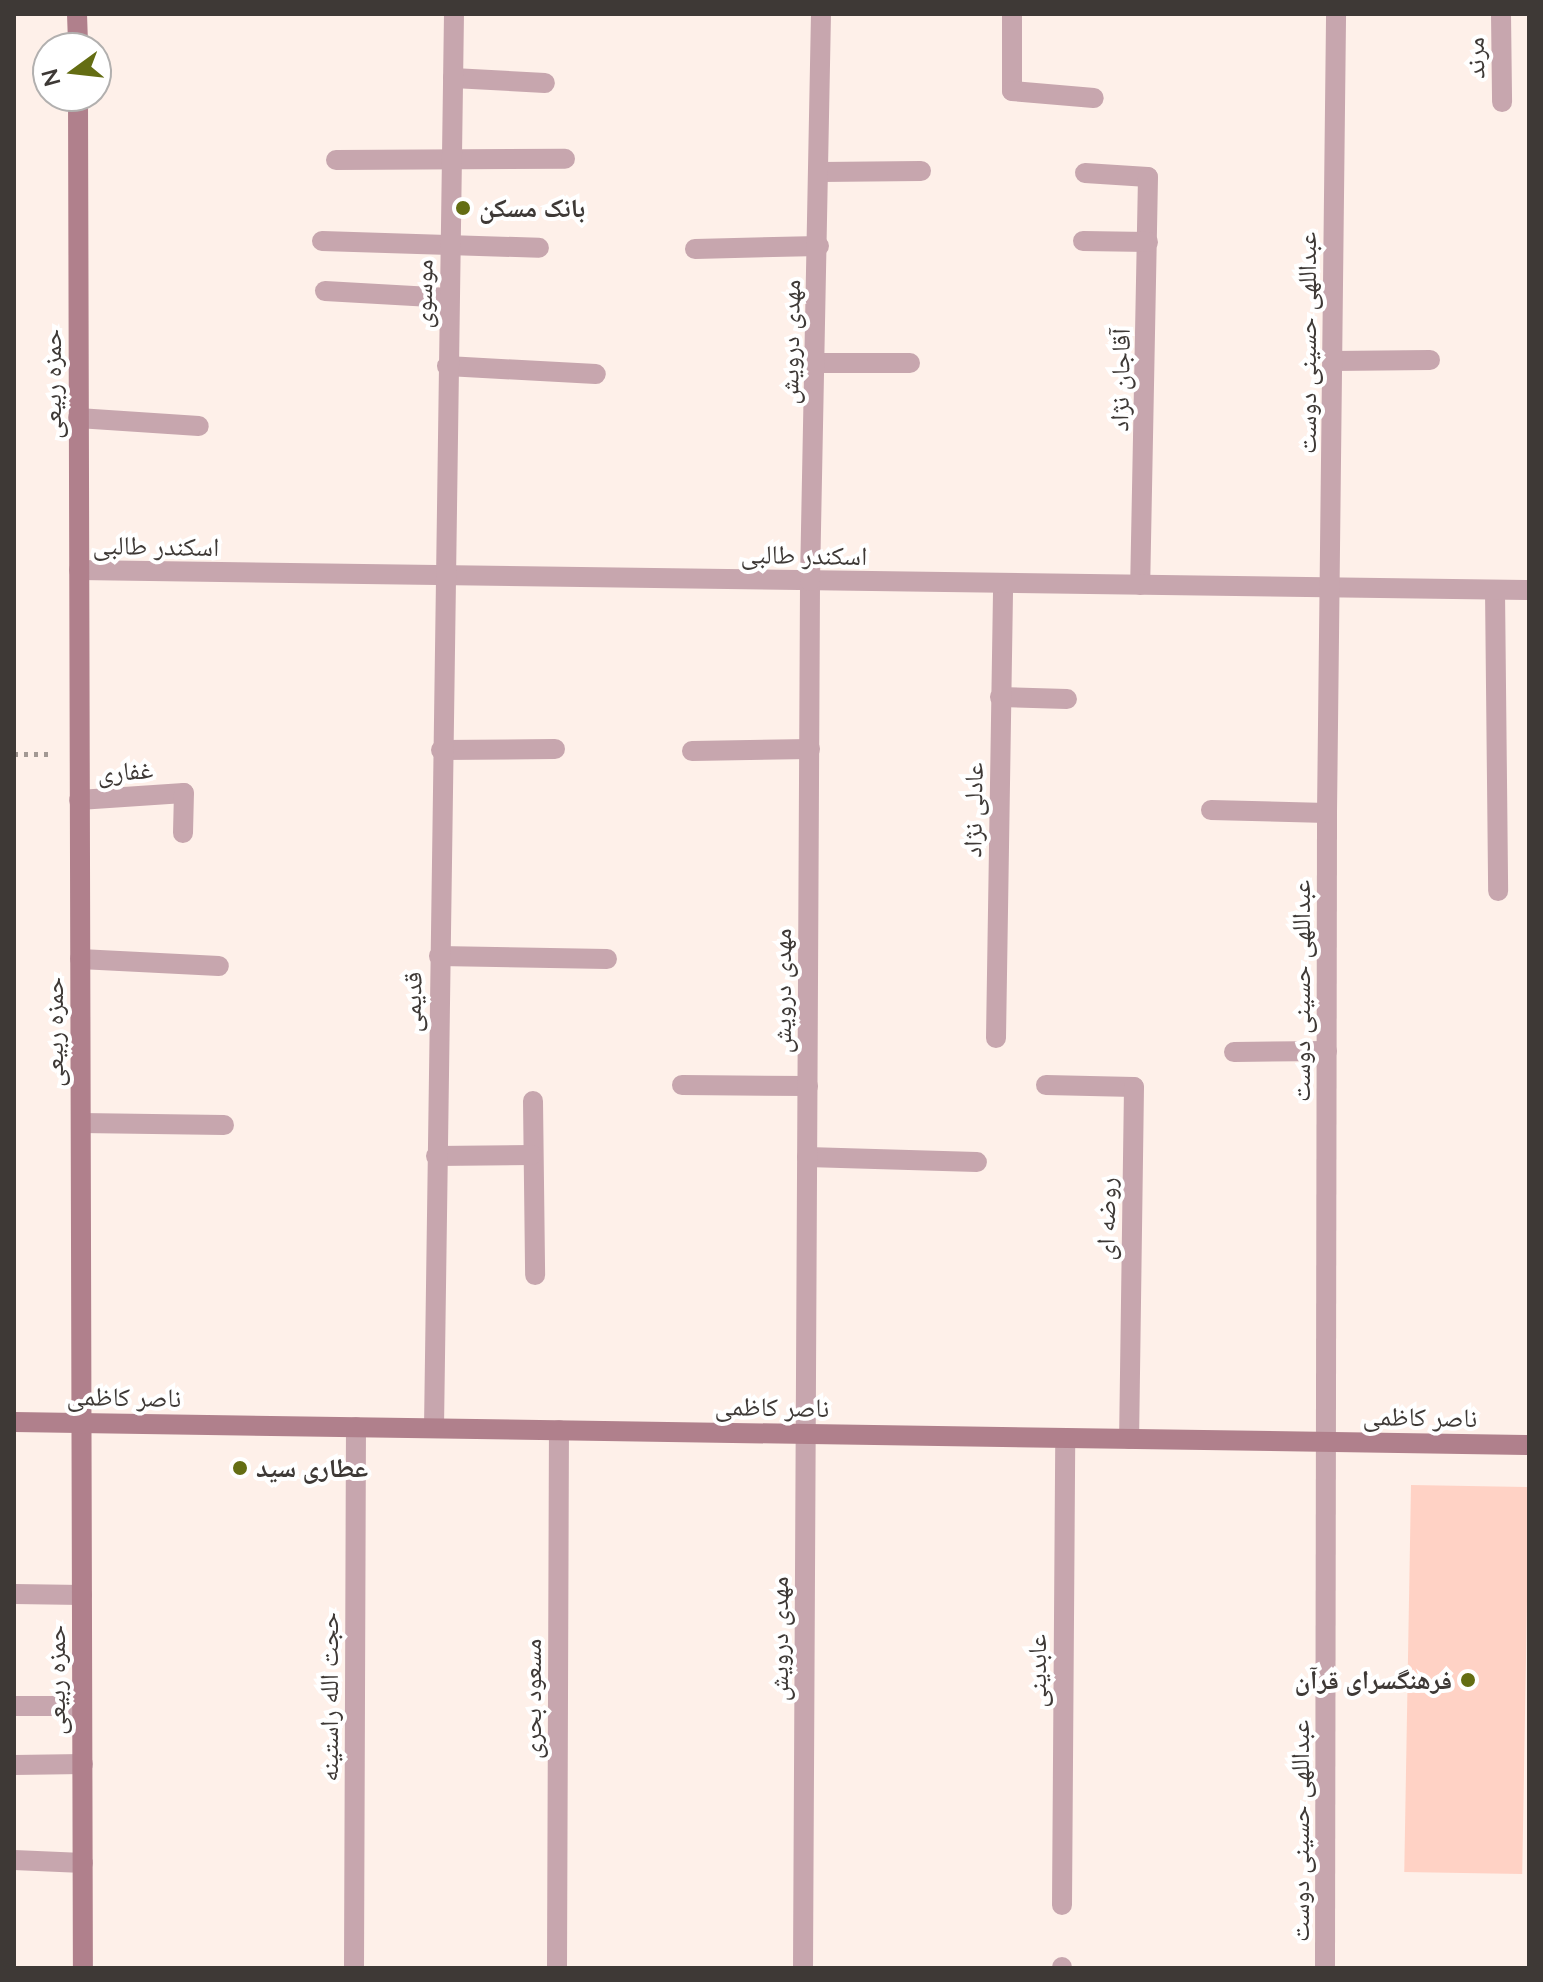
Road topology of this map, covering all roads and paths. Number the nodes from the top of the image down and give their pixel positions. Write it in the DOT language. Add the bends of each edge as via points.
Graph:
graph roads {
  1 [pos="454,14"];
  2 [pos="821,14"];
  3 [pos="1012,14"];
  4 [pos="1336,14"];
  5 [pos="1501,14"];
  6 [pos="453,78"];
  7 [pos="545,83"];
  8 [pos="1094,98"];
  9 [pos="1502,102"];
  10 [pos="78,112"];
  11 [pos="565,159"];
  12 [pos="336,160"];
  13 [pos="451,163"];
  14 [pos="921,171"];
  15 [pos="821,172"];
  16 [pos="1085,173"];
  17 [pos="322,241"];
  18 [pos="1083,241"];
  19 [pos="1148,242"];
  20 [pos="819,246"];
  21 [pos="539,248"];
  22 [pos="450,249"];
  23 [pos="695,249"];
  24 [pos="325,291"];
  25 [pos="449,298"];
  26 [pos="1430,360"];
  27 [pos="1333,361"];
  28 [pos="816,363"];
  29 [pos="910,363"];
  30 [pos="447,366"];
  31 [pos="596,374"];
  32 [pos="78,418"];
  33 [pos="199,426"];
  34 [pos="79,570"];
  35 [pos="444,576"];
  36 [pos="810,581"];
  37 [pos="1003,584"];
  38 [pos="1140,585"];
  39 [pos="1331,588"];
  40 [pos="1495,590"];
  41 [pos="1529,590"];
  42 [pos="1000,697"];
  43 [pos="1067,699"];
  44 [pos="555,749"];
  45 [pos="810,749"];
  46 [pos="441,750"];
  47 [pos="692,751"];
  48 [pos="79,800"];
  49 [pos="1211,810"];
  50 [pos="1327,813"];
  51 [pos="183,833"];
  52 [pos="1498,891"];
  53 [pos="439,956"];
  54 [pos="80,959"];
  55 [pos="607,959"];
  56 [pos="219,966"];
  57 [pos="996,1038"];
  58 [pos="1327,1051"];
  59 [pos="1234,1052"];
  60 [pos="682,1085"];
  61 [pos="1046,1085"];
  62 [pos="808,1086"];
  63 [pos="533,1101"];
  64 [pos="81,1123"];
  65 [pos="224,1125"];
  66 [pos="532,1155"];
  67 [pos="436,1156"];
  68 [pos="807,1157"];
  69 [pos="977,1162"];
  70 [pos="535,1275"];
  71 [pos="14,1422"];
  72 [pos="81,1423"];
  73 [pos="356,1427"];
  74 [pos="434,1428"];
  75 [pos="559,1430"];
  76 [pos="806,1434"];
  77 [pos="1065,1438"];
  78 [pos="1129,1439"];
  79 [pos="1327,1442"];
  80 [pos="1529,1445"];
  81 [pos="14,1594"];
  82 [pos="82,1595"];
  83 [pos="14,1706"];
  84 [pos="82,1706"];
  85 [pos="83,1764"];
  86 [pos="14,1765"];
  87 [pos="14,1860"];
  88 [pos="83,1863"];
  89 [pos="1062,1905"];
  90 [pos="83,1968"];
  91 [pos="354,1968"];
  92 [pos="557,1968"];
  93 [pos="803,1968"];
  94 [pos="1325,1968"];
  1 -- 6 [label="street, موسوی"];
  2 -- 15 [label="street, مهدی درویش"];
  3 -- 8 [label="street" via="1012,91"];
  4 -- 27 [label="street, عبداللهی حسینی دوست"];
  5 -- 9 [label="street, مرند"];
  6 -- 7 [label="street"];
  6 -- 13 [label="street, موسوی"];
  10 -- 32 [label="street, حمزه ربیعی"];
  11 -- 13 [label="street"];
  12 -- 13 [label="street"];
  13 -- 22 [label="street, موسوی"];
  14 -- 15 [label="street"];
  15 -- 20 [label="street, مهدی درویش"];
  16 -- 19 [label="street, آقاجان نژاد" via="1148,177"];
  17 -- 22 [label="street"];
  18 -- 19 [label="street"];
  19 -- 38 [label="street, آقاجان نژاد"];
  20 -- 23 [label="street"];
  20 -- 28 [label="street, مهدی درویش"];
  21 -- 22 [label="street"];
  22 -- 25 [label="street, موسوی"];
  24 -- 25 [label="street"];
  25 -- 30 [label="street, موسوی"];
  26 -- 27 [label="street"];
  27 -- 39 [label="street, عبداللهی حسینی دوست"];
  28 -- 29 [label="street"];
  28 -- 36 [label="street, مهدی درویش"];
  30 -- 31 [label="street"];
  30 -- 35 [label="street, موسوی"];
  32 -- 33 [label="street"];
  32 -- 34 [label="street, حمزه ربیعی"];
  34 -- 35 [label="street, اسکندر طالبی"];
  34 -- 48 [label="street, حمزه ربیعی"];
  35 -- 36 [label="street, اسکندر طالبی"];
  35 -- 46 [label="street, قدیمی"];
  36 -- 37 [label="street, اسکندر طالبی"];
  36 -- 45 [label="street, مهدی درویش"];
  37 -- 38 [label="street, اسکندر طالبی"];
  37 -- 42 [label="street, عادلی نژاد"];
  38 -- 39 [label="street, اسکندر طالبی"];
  39 -- 40 [label="street, اسکندر طالبی"];
  39 -- 50 [label="street, عبداللهی حسینی دوست"];
  40 -- 41 [label="street, اسکندر طالبی"];
  40 -- 52 [label="street"];
  42 -- 43 [label="street"];
  42 -- 57 [label="street, عادلی نژاد"];
  44 -- 46 [label="street"];
  45 -- 47 [label="street"];
  45 -- 62 [label="street, مهدی درویش"];
  46 -- 53 [label="street, قدیمی"];
  48 -- 51 [label="street, غفاری" via="184,793"];
  48 -- 54 [label="street, حمزه ربیعی"];
  49 -- 50 [label="street"];
  50 -- 58 [label="street, عبداللهی حسینی دوست"];
  53 -- 55 [label="street"];
  53 -- 67 [label="street, قدیمی"];
  54 -- 56 [label="street"];
  54 -- 64 [label="street, حمزه ربیعی"];
  58 -- 59 [label="street"];
  58 -- 79 [label="street, عبداللهی حسینی دوست"];
  60 -- 62 [label="street"];
  61 -- 78 [label="street, روضه ای" via="1134,1087"];
  62 -- 68 [label="street, مهدی درویش"];
  63 -- 66 [label="street"];
  64 -- 65 [label="street"];
  64 -- 72 [label="street, حمزه ربیعی"];
  66 -- 67 [label="street"];
  66 -- 70 [label="street"];
  67 -- 74 [label="street, قدیمی"];
  68 -- 69 [label="street"];
  68 -- 76 [label="street, مهدی درویش"];
  71 -- 72 [label="street, ناصر کاظمی"];
  72 -- 73 [label="street, ناصر کاظمی"];
  72 -- 82 [label="street, حمزه ربیعی"];
  73 -- 74 [label="street, ناصر کاظمی"];
  73 -- 91 [label="street, حجت الله راستینه"];
  74 -- 75 [label="street, ناصر کاظمی"];
  75 -- 76 [label="street, ناصر کاظمی"];
  75 -- 92 [label="street, مسعود بحری"];
  76 -- 77 [label="street, ناصر کاظمی"];
  76 -- 93 [label="street, مهدی درویش"];
  77 -- 78 [label="street, ناصر کاظمی"];
  77 -- 89 [label="street, عابدینی"];
  78 -- 79 [label="street, ناصر کاظمی"];
  79 -- 80 [label="street, ناصر کاظمی"];
  79 -- 94 [label="street, عبداللهی حسینی دوست"];
  81 -- 82 [label="street"];
  82 -- 84 [label="street, حمزه ربیعی"];
  83 -- 84 [label="street"];
  84 -- 85 [label="street, حمزه ربیعی"];
  85 -- 86 [label="street"];
  85 -- 88 [label="street, حمزه ربیعی"];
  87 -- 88 [label="street"];
  88 -- 90 [label="street, حمزه ربیعی"];
}
